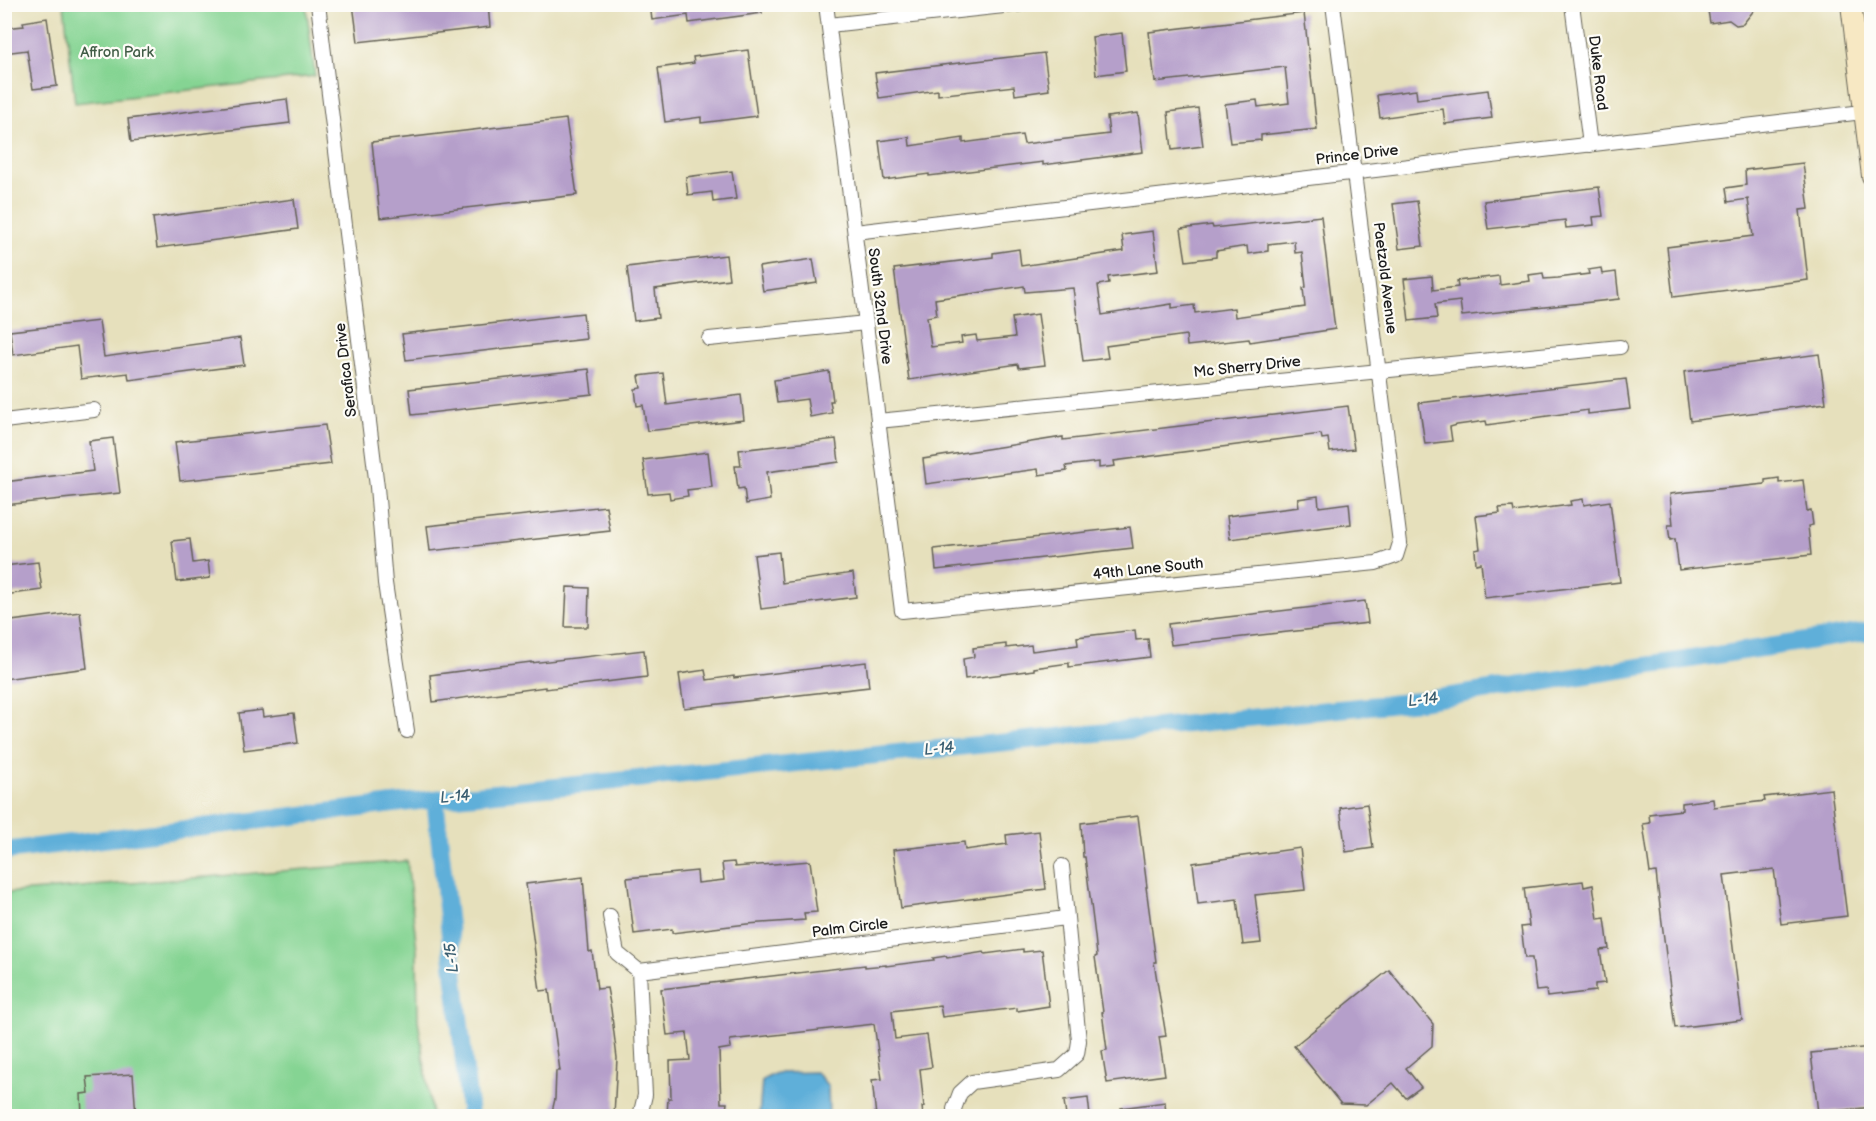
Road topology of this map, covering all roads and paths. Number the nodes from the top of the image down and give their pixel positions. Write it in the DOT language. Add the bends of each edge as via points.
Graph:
graph roads {
  1 [pos="318,4"];
  2 [pos="826,4"];
  3 [pos="1022,4"];
  4 [pos="1334,4"];
  5 [pos="1572,4"];
  6 [pos="1851,4"];
  7 [pos="829,25"];
  8 [pos="1868,112"];
  9 [pos="1590,145"];
  10 [pos="1355,172"];
  11 [pos="1872,176"];
  12 [pos="855,232"];
  13 [pos="866,323"];
  14 [pos="709,339"];
  15 [pos="1620,347"];
  16 [pos="1380,371"];
  17 [pos="94,410"];
  18 [pos="4,421"];
  19 [pos="878,421"];
  20 [pos="1396,555"];
  21 [pos="902,611"];
  22 [pos="407,731"];
  23 [pos="1062,866"];
  24 [pos="610,916"];
  25 [pos="1066,918"];
  26 [pos="639,971"];
  27 [pos="640,1116"];
  28 [pos="955,1116"];
  1 -- 22 [label="street, Serafica Drive" via="378,492 385,583"];
  2 -- 7 [label="street, South 32nd Drive"];
  3 -- 7 [label="street"];
  4 -- 10 [label="street, Paetzold Avenue"];
  5 -- 9 [label="street, Duke Road"];
  6 -- 8 [label="main road"];
  7 -- 12 [label="street, South 32nd Drive"];
  8 -- 9 [label="street, Prince Drive"];
  8 -- 11 [label="main road"];
  9 -- 10 [label="street, Prince Drive"];
  10 -- 12 [label="street, Prince Drive"];
  10 -- 16 [label="street, Paetzold Avenue"];
  12 -- 13 [label="street, South 32nd Drive"];
  13 -- 14 [label="street"];
  13 -- 19 [label="street, South 32nd Drive"];
  15 -- 16 [label="street, Mc Sherry Drive"];
  16 -- 19 [label="street, Mc Sherry Drive"];
  16 -- 20 [label="street, Paetzold Avenue" via="1400,543"];
  17 -- 18 [label="street"];
  19 -- 21 [label="street, South 32nd Drive"];
  20 -- 21 [label="street, 49th Lane South" via="1376,562"];
  23 -- 25 [label="street"];
  24 -- 26 [label="street" via="617,953"];
  25 -- 26 [label="street, Palm Circle"];
  25 -- 28 [label="street" via="1079,1041 1077,1054 1059,1070 972,1082 960,1093"];
  26 -- 27 [label="street" via="645,1095"];
}
